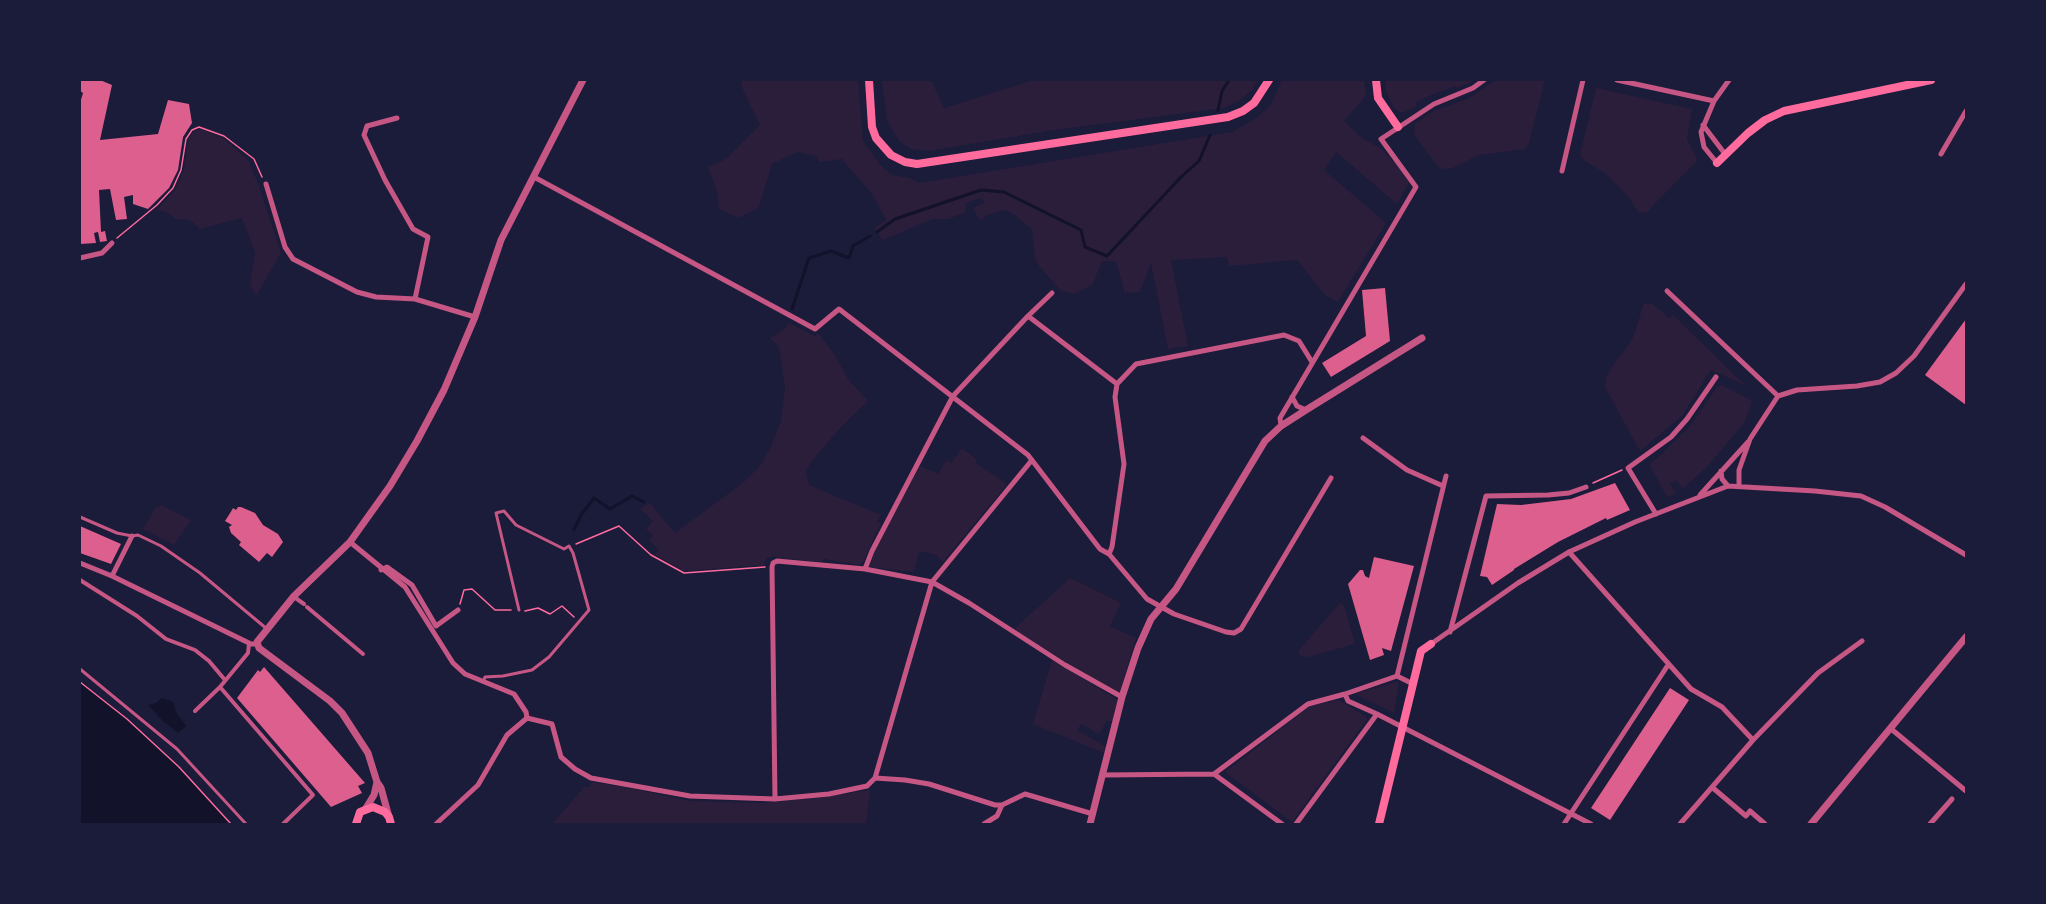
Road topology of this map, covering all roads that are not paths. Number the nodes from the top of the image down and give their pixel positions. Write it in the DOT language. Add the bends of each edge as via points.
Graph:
graph roads {
  1 [pos="583,80"];
  2 [pos="868,80"];
  3 [pos="1269,80"];
  4 [pos="1376,80"];
  5 [pos="1484,80"];
  6 [pos="1583,80"];
  7 [pos="1617,80"];
  8 [pos="1729,80"];
  9 [pos="1931,80"];
  10 [pos="1714,101"];
  11 [pos="1966,111"];
  12 [pos="397,118"];
  13 [pos="1703,125"];
  14 [pos="1398,128"];
  15 [pos="1725,154"];
  16 [pos="1941,154"];
  17 [pos="1717,164"];
  18 [pos="1562,171"];
  19 [pos="534,177"];
  20 [pos="266,184"];
  21 [pos="112,243"];
  22 [pos="80,258"];
  23 [pos="1966,284"];
  24 [pos="1667,291"];
  25 [pos="1053,293"];
  26 [pos="415,299"];
  27 [pos="1028,316"];
  28 [pos="475,317"];
  29 [pos="1422,338"];
  30 [pos="1312,362"];
  31 [pos="1716,377"];
  32 [pos="1117,384"];
  33 [pos="953,396"];
  34 [pos="1778,396"];
  35 [pos="1292,397"];
  36 [pos="1306,410"];
  37 [pos="1281,426"];
  38 [pos="1363,438"];
  39 [pos="1750,440"];
  40 [pos="1032,460"];
  41 [pos="1721,471"];
  42 [pos="1446,476"];
  43 [pos="1331,478"];
  44 [pos="1739,485"];
  45 [pos="1443,486"];
  46 [pos="1728,486"];
  47 [pos="1586,487"];
  48 [pos="1699,497"];
  49 [pos="1656,514"];
  50 [pos="80,517"];
  51 [pos="132,536"];
  52 [pos="350,542"];
  53 [pos="1569,552"];
  54 [pos="1109,554"];
  55 [pos="1966,555"];
  56 [pos="80,563"];
  57 [pos="865,569"];
  58 [pos="381,570"];
  59 [pos="112,576"];
  60 [pos="80,580"];
  61 [pos="932,582"];
  62 [pos="294,596"];
  63 [pos="1160,607"];
  64 [pos="458,610"];
  65 [pos="519,610"];
  66 [pos="267,629"];
  67 [pos="1450,632"];
  68 [pos="1966,636"];
  69 [pos="1862,641"];
  70 [pos="253,644"];
  71 [pos="1431,644"];
  72 [pos="363,654"];
  73 [pos="1668,664"];
  74 [pos="80,669"];
  75 [pos="1397,676"];
  76 [pos="225,680"];
  77 [pos="483,682"];
  78 [pos="1413,684"];
  79 [pos="220,687"];
  80 [pos="1345,694"];
  81 [pos="1122,697"];
  82 [pos="195,711"];
  83 [pos="1377,714"];
  84 [pos="527,718"];
  85 [pos="1402,728"];
  86 [pos="1890,728"];
  87 [pos="1753,740"];
  88 [pos="1102,775"];
  89 [pos="1215,775"];
  90 [pos="875,778"];
  91 [pos="1966,780"];
  92 [pos="377,782"];
  93 [pos="1713,788"];
  94 [pos="1964,788"];
  95 [pos="775,799"];
  96 [pos="1952,799"];
  97 [pos="1002,805"];
  98 [pos="366,808"];
  99 [pos="1093,814"];
  100 [pos="1571,814"];
  101 [pos="390,821"];
  102 [pos="1765,824"];
  103 [pos="246,825"];
  104 [pos="283,825"];
  105 [pos="356,825"];
  106 [pos="436,825"];
  107 [pos="984,825"];
  108 [pos="1090,825"];
  109 [pos="1282,825"];
  110 [pos="1296,825"];
  111 [pos="1379,825"];
  112 [pos="1564,825"];
  113 [pos="1591,825"];
  114 [pos="1680,825"];
  115 [pos="1811,825"];
  116 [pos="1930,825"];
  1 -- 19 [label="street"];
  2 -- 3 [label="main road" via="876,138 891,155 917,164 1227,117 1254,103"];
  4 -- 14 [label="main road" via="1378,98"];
  5 -- 14 [label="street" via="1434,104"];
  6 -- 18 [label="street"];
  7 -- 10 [label="street"];
  8 -- 10 [label="street"];
  9 -- 15 [label="main road" via="1784,111 1765,120"];
  10 -- 13 [label="street"];
  11 -- 16 [label="street"];
  12 -- 26 [label="street" via="367,126 364,135 413,229 428,237"];
  13 -- 15 [label="street"];
  13 -- 17 [label="street" via="1701,139"];
  14 -- 30 [label="street" via="1381,139 1416,187"];
  15 -- 17 [label="main road"];
  19 -- 28 [label="street" via="501,240"];
  19 -- 33 [label="street" via="815,329 839,309"];
  20 -- 26 [label="street" via="285,248 293,259 357,292"];
  21 -- 22 [label="street" via="102,253"];
  23 -- 34 [label="street" via="1914,356 1896,373 1880,382 1797,390"];
  24 -- 34 [label="street"];
  25 -- 27 [label="street"];
  26 -- 28 [label="street"];
  27 -- 32 [label="street"];
  27 -- 33 [label="street"];
  28 -- 52 [label="street" via="417,441"];
  29 -- 36 [label="street"];
  30 -- 32 [label="street" via="1299,341 1284,335 1136,364"];
  30 -- 35 [label="street"];
  31 -- 49 [label="street" via="1671,437 1628,468"];
  32 -- 54 [label="street" via="1114,397 1124,464"];
  33 -- 40 [label="street"];
  33 -- 57 [label="street"];
  34 -- 39 [label="street"];
  35 -- 36 [label="street" via="1297,406"];
  35 -- 37 [label="street" via="1280,418"];
  36 -- 37 [label="street"];
  37 -- 63 [label="street" via="1265,441 1176,589"];
  38 -- 45 [label="street" via="1407,470"];
  39 -- 41 [label="street"];
  39 -- 44 [label="street" via="1739,470"];
  40 -- 54 [label="street" via="1100,549"];
  40 -- 61 [label="street"];
  41 -- 46 [label="street"];
  41 -- 48 [label="street"];
  42 -- 45 [label="street"];
  43 -- 63 [label="street" via="1241,629 1226,632"];
  44 -- 46 [label="street"];
  44 -- 55 [label="street" via="1861,496"];
  45 -- 75 [label="street"];
  46 -- 48 [label="street"];
  47 -- 67 [label="street" via="1548,495 1486,496"];
  48 -- 49 [label="street"];
  49 -- 53 [label="street"];
  50 -- 51 [label="lane"];
  51 -- 59 [label="street"];
  51 -- 66 [label="lane" via="160,546 200,573"];
  52 -- 58 [label="street"];
  52 -- 62 [label="street"];
  53 -- 67 [label="street"];
  53 -- 73 [label="street"];
  54 -- 63 [label="street" via="1147,599"];
  56 -- 59 [label="street"];
  57 -- 61 [label="street"];
  57 -- 95 [label="street" via="773,563"];
  58 -- 64 [label="street" via="387,567 412,585 436,626"];
  58 -- 77 [label="street" via="405,587 453,663"];
  59 -- 70 [label="street"];
  60 -- 76 [label="street" via="166,639 195,650"];
  61 -- 81 [label="street"];
  61 -- 90 [label="street"];
  62 -- 66 [label="street"];
  62 -- 72 [label="street"];
  63 -- 81 [label="street" via="1138,648"];
  65 -- 77 [label="lane" via="496,513 504,511 516,525 564,549 569,546 590,610 532,670 485,677"];
  66 -- 70 [label="street"];
  67 -- 71 [label="street"];
  68 -- 86 [label="street"];
  69 -- 87 [label="street" via="1818,673"];
  70 -- 76 [label="street"];
  70 -- 92 [label="street" via="336,707 368,753"];
  71 -- 78 [label="main road" via="1421,651"];
  73 -- 87 [label="street" via="1691,689 1722,706"];
  73 -- 100 [label="street"];
  74 -- 103 [label="lane" via="177,749"];
  75 -- 78 [label="street"];
  75 -- 80 [label="street"];
  76 -- 79 [label="street"];
  77 -- 84 [label="street" via="514,694"];
  78 -- 85 [label="main road"];
  79 -- 82 [label="street"];
  79 -- 104 [label="street" via="314,795"];
  80 -- 83 [label="street" via="1348,701"];
  80 -- 89 [label="street" via="1308,704"];
  81 -- 88 [label="street"];
  83 -- 85 [label="street"];
  83 -- 110 [label="street"];
  84 -- 95 [label="street" via="552,724 561,757 591,778 690,796"];
  84 -- 106 [label="street" via="507,735 478,785"];
  85 -- 100 [label="street"];
  85 -- 111 [label="main road"];
  86 -- 94 [label="street"];
  86 -- 115 [label="street"];
  87 -- 93 [label="street"];
  88 -- 89 [label="street"];
  88 -- 99 [label="street"];
  89 -- 109 [label="street"];
  90 -- 95 [label="street" via="867,786 829,794"];
  90 -- 97 [label="street" via="929,784"];
  91 -- 94 [label="street"];
  92 -- 98 [label="street"];
  92 -- 101 [label="street"];
  93 -- 102 [label="street" via="1746,816 1750,811"];
  93 -- 114 [label="street"];
  96 -- 116 [label="street"];
  97 -- 99 [label="street" via="1025,794"];
  97 -- 107 [label="street" via="997,816"];
  98 -- 101 [label="main road" via="380,808"];
  98 -- 105 [label="main road"];
  99 -- 108 [label="street"];
  100 -- 112 [label="street"];
  100 -- 113 [label="street"];
}
